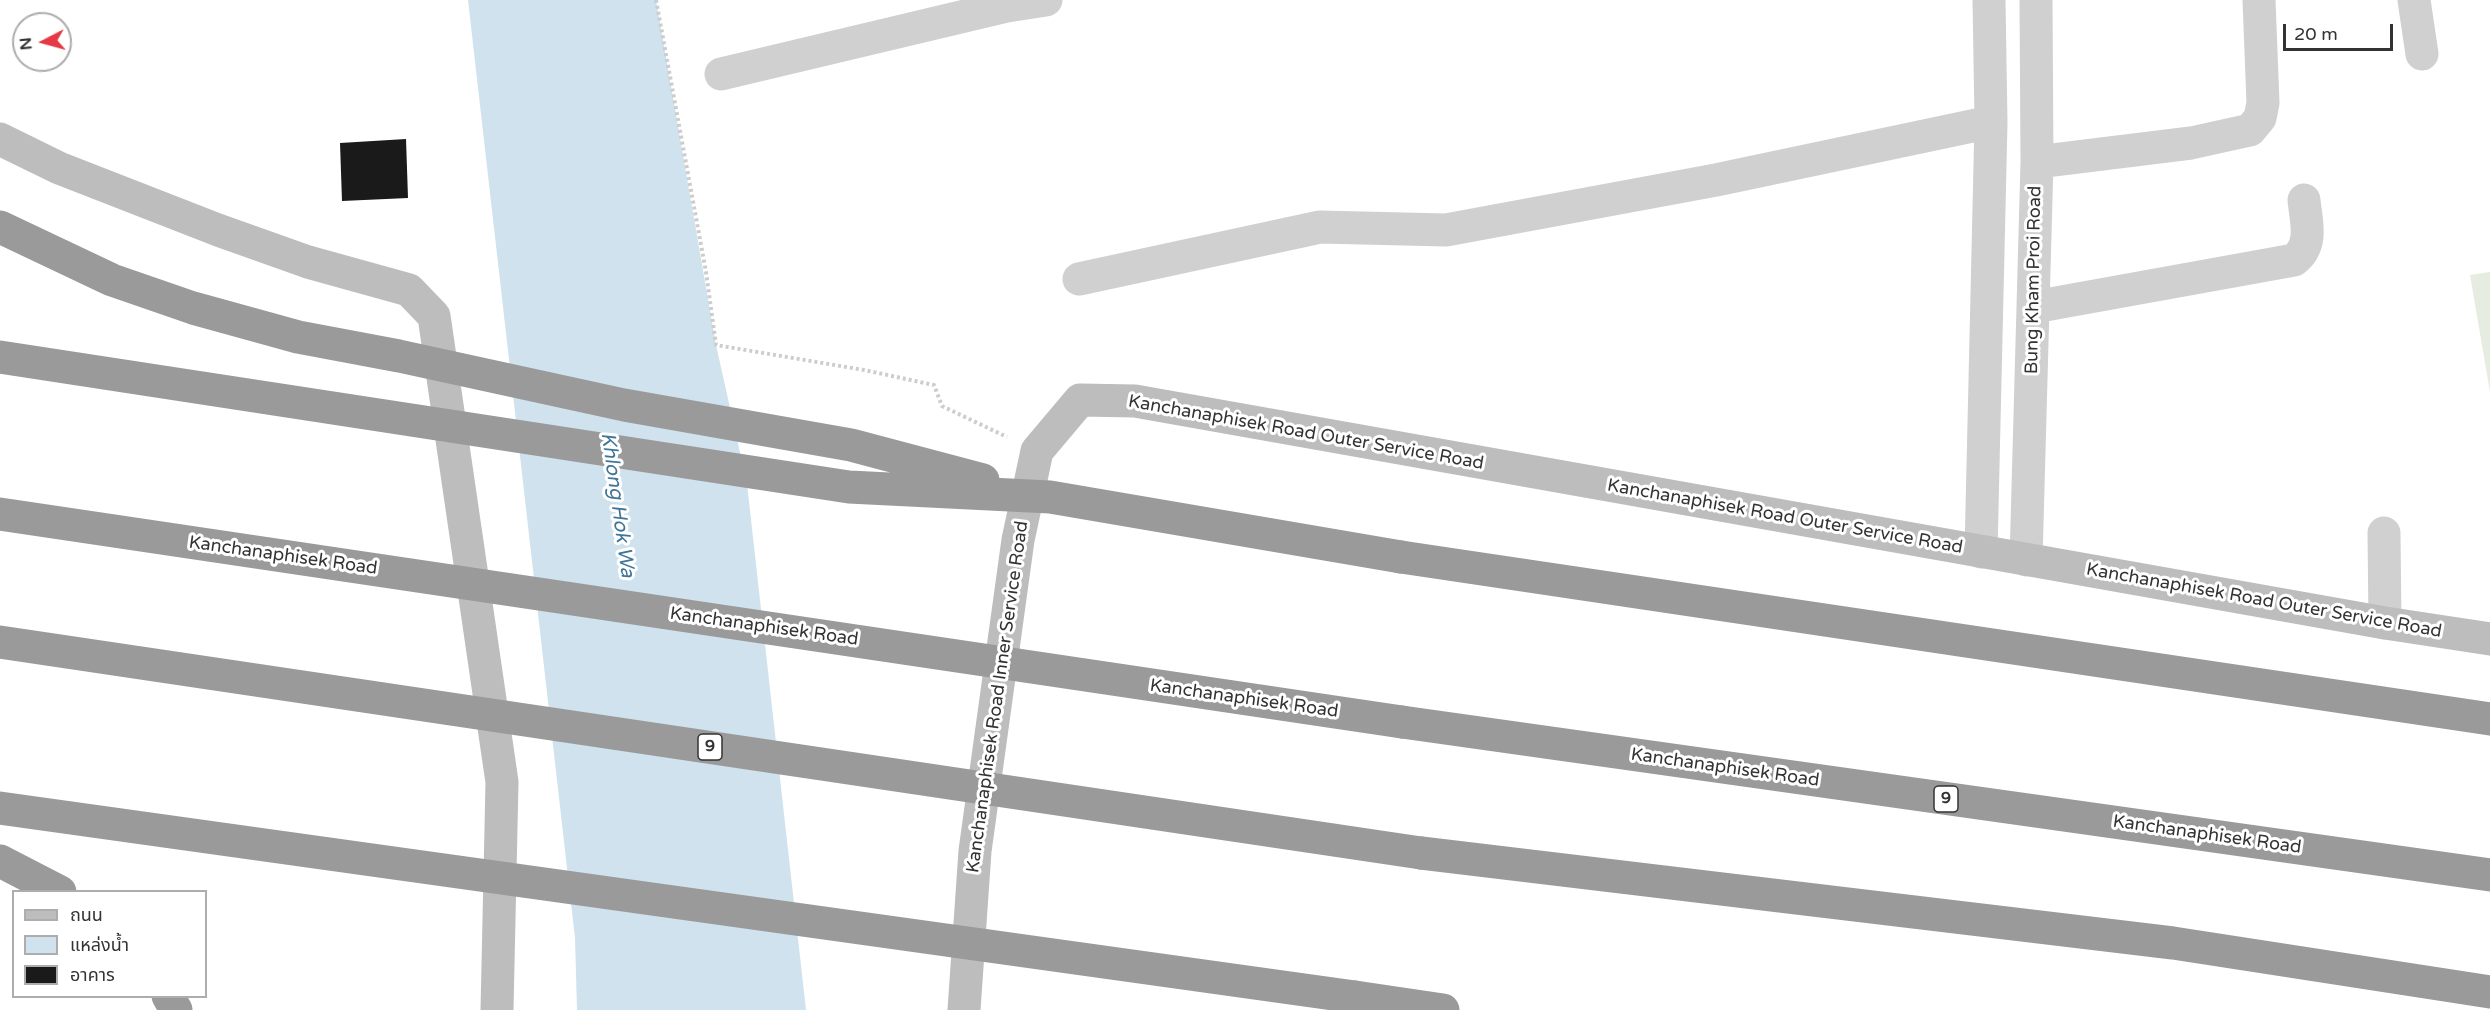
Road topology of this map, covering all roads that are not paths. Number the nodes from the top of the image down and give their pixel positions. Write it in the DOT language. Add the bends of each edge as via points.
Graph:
graph roads {
  1 [pos="1046,0"];
  2 [pos="1989,0"];
  3 [pos="2036,0"];
  4 [pos="2259,0"];
  5 [pos="2414,0"];
  6 [pos="2422,54"];
  7 [pos="721,74"];
  8 [pos="1991,122"];
  9 [pos="0,139"];
  10 [pos="2037,162"];
  11 [pos="2304,200"];
  12 [pos="0,227"];
  13 [pos="1079,279"];
  14 [pos="2034,307"];
  15 [pos="0,357"];
  16 [pos="1080,400"];
  17 [pos="1050,497"];
  18 [pos="0,514"];
  19 [pos="2384,533"];
  20 [pos="1981,552"];
  21 [pos="2026,560"];
  22 [pos="2385,623"];
  23 [pos="2490,639"];
  24 [pos="0,642"];
  25 [pos="2490,719"];
  26 [pos="0,808"];
  27 [pos="0,861"];
  28 [pos="2490,875"];
  29 [pos="58,890"];
  30 [pos="2490,992"];
  31 [pos="497,1010"];
  32 [pos="964,1010"];
  33 [pos="1443,1010"];
  1 -- 7 [label="street" via="1006,6"];
  2 -- 8 [label="street"];
  3 -- 10 [label="street, Bung Kham Proi Road"];
  4 -- 10 [label="street" via="2263,103 2260,118 2250,130 2191,143"];
  5 -- 6 [label="street"];
  8 -- 13 [label="street" via="1716,180 1446,230 1320,227"];
  8 -- 20 [label="street"];
  9 -- 31 [label="main road" via="59,168 218,230 308,262 409,290 434,316 502,782"];
  10 -- 14 [label="street, Bung Kham Proi Road"];
  11 -- 14 [label="street" via="2308,241 2294,260"];
  12 -- 17 [label="highway, bridge" via="112,280 194,308 298,336 624,405 851,445"];
  14 -- 21 [label="street, Bung Kham Proi Road"];
  15 -- 17 [label="highway, bridge" via="849,487"];
  16 -- 20 [label="main road, Kanchanaphisek Road Outer Service Road" via="1147,403"];
  16 -- 32 [label="main road, Kanchanaphisek Road Inner Service Road" via="1037,451 1018,540 975,852"];
  17 -- 25 [label="highway, bridge" via="1401,557"];
  18 -- 28 [label="highway, Kanchanaphisek Road / 9, bridge" via="1402,722"];
  19 -- 22 [label="street"];
  20 -- 21 [label="main road, Kanchanaphisek Road Outer Service Road"];
  21 -- 22 [label="main road, Kanchanaphisek Road Outer Service Road"];
  22 -- 23 [label="main road, Kanchanaphisek Road Outer Service Road"];
  24 -- 30 [label="highway, 9, bridge" via="1421,853 2173,943"];
  26 -- 33 [label="highway, bridge"];
  27 -- 29 [label="highway"];
}
